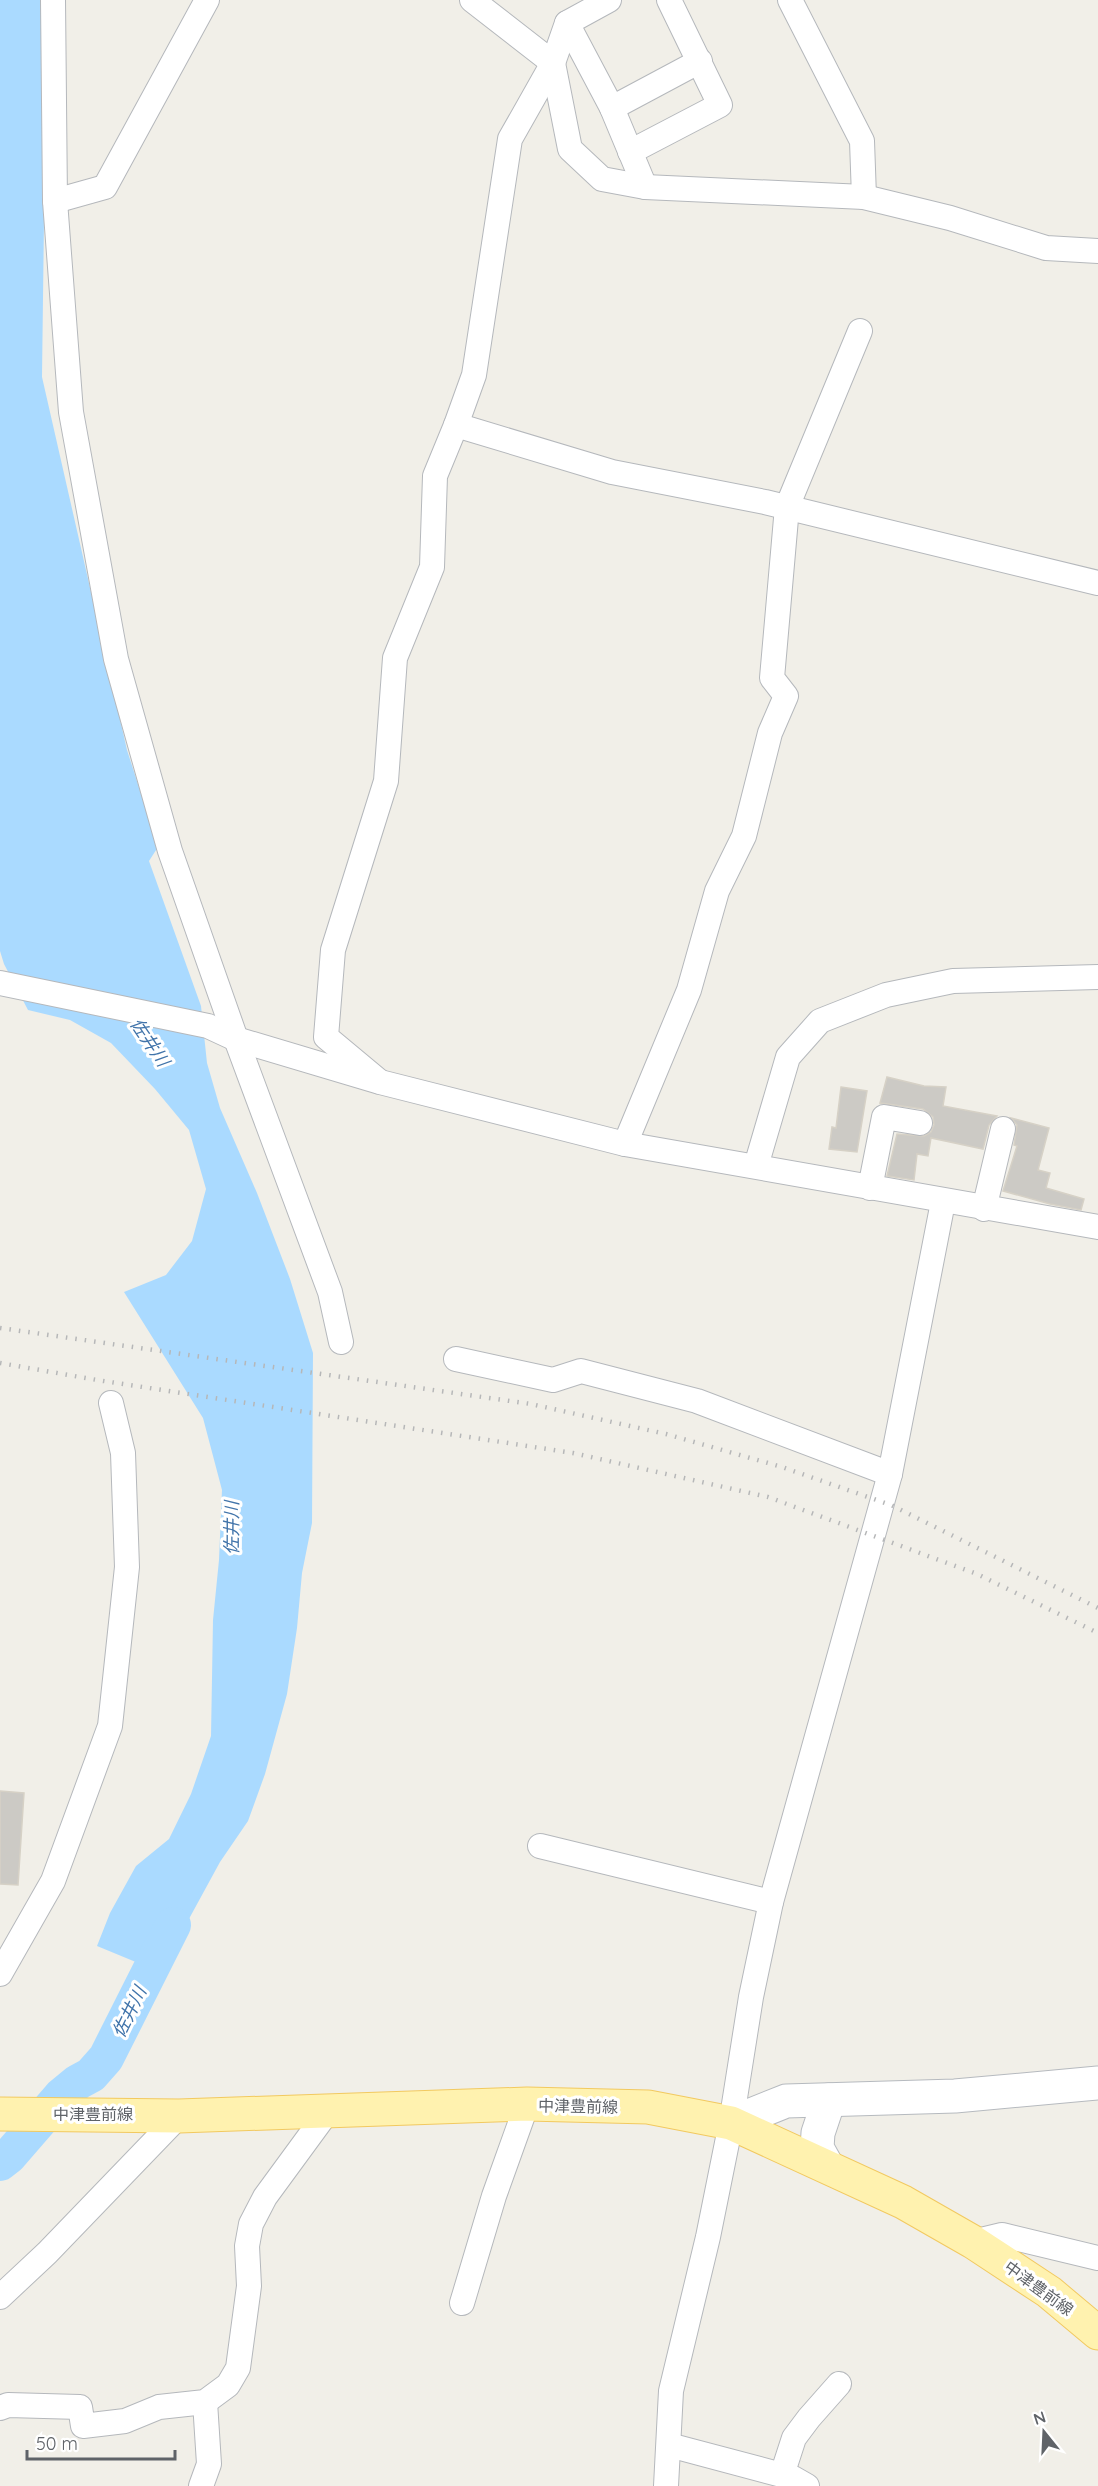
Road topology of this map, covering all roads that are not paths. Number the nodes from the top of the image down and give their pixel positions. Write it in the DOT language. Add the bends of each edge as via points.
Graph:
graph roads {
  1 [pos="53,0"];
  2 [pos="207,0"];
  3 [pos="472,0"];
  4 [pos="609,0"];
  5 [pos="669,0"];
  6 [pos="790,0"];
  7 [pos="567,23"];
  8 [pos="700,61"];
  9 [pos="553,63"];
  10 [pos="612,108"];
  11 [pos="630,152"];
  12 [pos="645,187"];
  13 [pos="864,197"];
  14 [pos="55,201"];
  15 [pos="1098,251"];
  16 [pos="860,332"];
  17 [pos="456,425"];
  18 [pos="787,507"];
  19 [pos="1098,584"];
  20 [pos="1098,977"];
  21 [pos="0,983"];
  22 [pos="227,1034"];
  23 [pos="380,1082"];
  24 [pos="920,1123"];
  25 [pos="1003,1129"];
  26 [pos="625,1144"];
  27 [pos="756,1166"];
  28 [pos="870,1188"];
  29 [pos="943,1202"];
  30 [pos="984,1209"];
  31 [pos="1098,1227"];
  32 [pos="341,1342"];
  33 [pos="456,1359"];
  34 [pos="111,1402"];
  35 [pos="890,1474"];
  36 [pos="540,1846"];
  37 [pos="771,1902"];
  38 [pos="0,1974"];
  39 [pos="1098,2083"];
  40 [pos="829,2100"];
  41 [pos="526,2104"];
  42 [pos="328,2111"];
  43 [pos="0,2114"];
  44 [pos="179,2116"];
  45 [pos="731,2123"];
  46 [pos="827,2166"];
  47 [pos="973,2242"];
  48 [pos="1098,2258"];
  49 [pos="0,2297"];
  50 [pos="462,2303"];
  51 [pos="1098,2333"];
  52 [pos="839,2384"];
  53 [pos="206,2402"];
  54 [pos="0,2408"];
  55 [pos="669,2445"];
  56 [pos="782,2475"];
  57 [pos="201,2486"];
  58 [pos="666,2486"];
  59 [pos="807,2486"];
  1 -- 14 [label="street"];
  2 -- 14 [label="street" via="105,187"];
  3 -- 9 [label="street"];
  4 -- 7 [label="street"];
  5 -- 8 [label="street"];
  6 -- 13 [label="street" via="862,141"];
  7 -- 9 [label="street"];
  7 -- 10 [label="street"];
  8 -- 10 [label="street"];
  8 -- 11 [label="street" via="720,105"];
  9 -- 12 [label="street" via="570,149 602,179"];
  9 -- 17 [label="street" via="510,139 474,375"];
  10 -- 11 [label="street"];
  11 -- 12 [label="street"];
  12 -- 13 [label="street"];
  13 -- 15 [label="street" via="1046,248"];
  14 -- 22 [label="street" via="71,412 116,659"];
  16 -- 18 [label="street"];
  17 -- 18 [label="street" via="612,472"];
  17 -- 23 [label="street" via="435,476 432,567 395,658 386,781 333,950 326,1037"];
  18 -- 19 [label="street"];
  18 -- 26 [label="street" via="772,678 786,696 770,733 744,836 717,891 689,990"];
  20 -- 27 [label="street" via="953,981 886,995 820,1021 788,1057"];
  21 -- 22 [label="street"];
  22 -- 23 [label="street"];
  22 -- 32 [label="street" via="330,1292"];
  23 -- 26 [label="street"];
  24 -- 28 [label="street" via="884,1117"];
  25 -- 30 [label="street"];
  26 -- 27 [label="street"];
  27 -- 28 [label="street"];
  28 -- 29 [label="street"];
  29 -- 30 [label="street"];
  29 -- 35 [label="street"];
  30 -- 31 [label="street"];
  33 -- 35 [label="street" via="553,1380 581,1371 697,1401"];
  34 -- 38 [label="street" via="123,1453 127,1567 110,1726 53,1881"];
  35 -- 37 [label="street"];
  36 -- 37 [label="street"];
  37 -- 45 [label="street"];
  39 -- 40 [label="street" via="955,2096"];
  40 -- 45 [label="street" via="786,2101"];
  40 -- 46 [label="street" via="817,2148"];
  41 -- 42 [label="main road, 中津豊前線"];
  41 -- 45 [label="main road, 中津豊前線" via="648,2107"];
  41 -- 50 [label="street"];
  42 -- 44 [label="main road, 中津豊前線"];
  42 -- 53 [label="street" via="251,2224 247,2246 249,2286 238,2368 228,2385"];
  43 -- 44 [label="main road, 中津豊前線"];
  44 -- 49 [label="street"];
  45 -- 46 [label="main road, 中津豊前線"];
  45 -- 55 [label="street" via="671,2391"];
  46 -- 47 [label="main road, 中津豊前線" via="903,2202"];
  47 -- 48 [label="street" via="1002,2235"];
  47 -- 51 [label="main road, 中津豊前線" via="1049,2292"];
  52 -- 56 [label="street" via="794,2438"];
  53 -- 54 [label="street" via="159,2408 126,2421 83,2426 80,2407"];
  53 -- 57 [label="street" via="209,2464"];
  55 -- 56 [label="street"];
  55 -- 58 [label="street"];
  56 -- 59 [label="street"];
}
